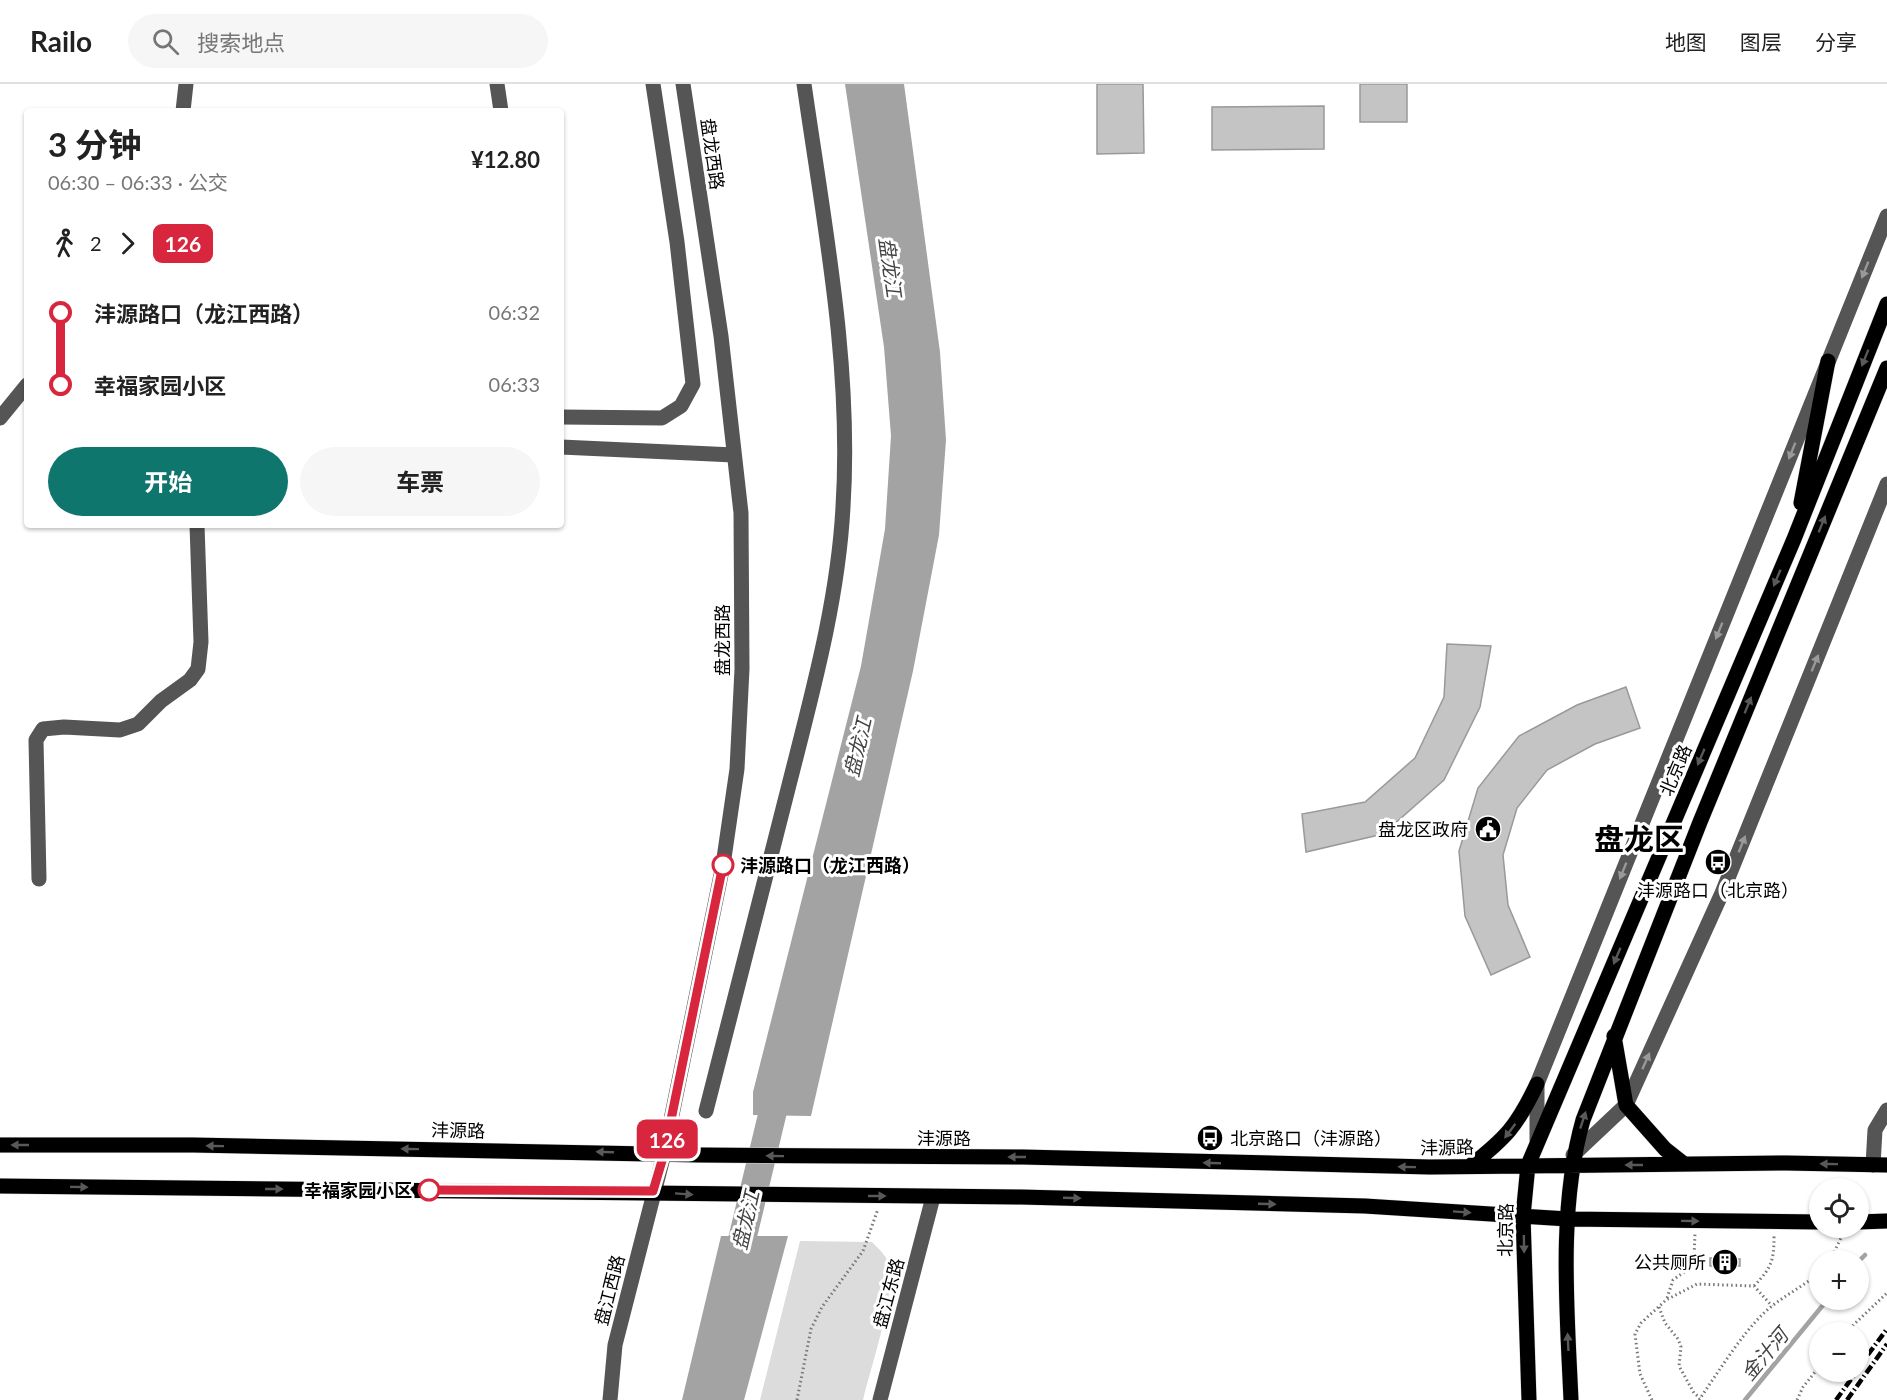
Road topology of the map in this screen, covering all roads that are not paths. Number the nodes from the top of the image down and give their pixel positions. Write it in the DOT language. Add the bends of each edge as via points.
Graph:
graph roads {
  1 [pos="186,84"];
  2 [pos="497,84"];
  3 [pos="653,84"];
  4 [pos="683,84"];
  5 [pos="804,84"];
  6 [pos="183,108"];
  7 [pos="501,108"];
  8 [pos="1887,216"];
  9 [pos="1887,303"];
  10 [pos="1828,361"];
  11 [pos="1887,368"];
  12 [pos="24,389"];
  13 [pos="564,417"];
  14 [pos="0,418"];
  15 [pos="564,447"];
  16 [pos="734,455"];
  17 [pos="1887,484"];
  18 [pos="197,528"];
  19 [pos="1794,539"];
  20 [pos="39,879"];
  21 [pos="1614,1035"];
  22 [pos="1537,1084"];
  23 [pos="1626,1106"];
  24 [pos="1887,1110"];
  25 [pos="706,1111"];
  26 [pos="1537,1140"];
  27 [pos="0,1145"];
  28 [pos="664,1154"];
  29 [pos="1572,1160"];
  30 [pos="1684,1164"];
  31 [pos="1528,1165"];
  32 [pos="1880,1165"];
  33 [pos="1470,1166"];
  34 [pos="0,1186"];
  35 [pos="653,1191"];
  36 [pos="933,1197"];
  37 [pos="1523,1216"];
  38 [pos="1568,1219"];
  39 [pos="1887,1221"];
  40 [pos="1809,1222"];
  41 [pos="1869,1222"];
  42 [pos="610,1400"];
  43 [pos="880,1400"];
  44 [pos="1529,1400"];
  45 [pos="1571,1400"];
  1 -- 6 [label="street"];
  2 -- 7 [label="street"];
  3 -- 13 [label="street" via="693,384 681,406 662,418"];
  4 -- 16 [label="street, 盘龙西路" via="721,336"];
  5 -- 25 [label="street" via="838,321 846,423 843,508 834,588 802,730"];
  8 -- 10 [label="street, one-way"];
  9 -- 19 [label="main road, 北京路, one-way"];
  10 -- 19 [label="main road"];
  10 -- 22 [label="street, one-way"];
  21 -- 11 [label="main road, one-way"];
  12 -- 14 [label="street"];
  15 -- 16 [label="street"];
  16 -- 28 [label="street, 盘龙西路" via="741,513 742,647 736,769 723,865"];
  23 -- 17 [label="street, one-way" via="1722,893"];
  18 -- 20 [label="street" via="201,642 198,669 190,680 160,701 138,724 120,730 43,729 36,740"];
  19 -- 26 [label="main road, 北京路, one-way"];
  21 -- 23 [label="main road"];
  29 -- 21 [label="main road, one-way" via="1582,1120"];
  22 -- 26 [label="street"];
  22 -- 33 [label="main road, one-way" via="1523,1114 1503,1140"];
  23 -- 29 [label="street"];
  23 -- 30 [label="main road"];
  24 -- 32 [label="street" via="1875,1130"];
  26 -- 31 [label="main road, 北京路"];
  28 -- 27 [label="main road, 沣源路, one-way"];
  33 -- 28 [label="main road, 沣源路, one-way"];
  28 -- 35 [label="street, 盘龙西路"];
  30 -- 29 [label="main road, 沣源路, one-way"];
  29 -- 31 [label="main road, 沣源路"];
  29 -- 38 [label="main road"];
  32 -- 30 [label="main road, 沣源路, one-way"];
  31 -- 33 [label="main road, 沣源路"];
  31 -- 37 [label="main road, 北京路"];
  34 -- 35 [label="main road, one-way"];
  35 -- 36 [label="main road, one-way"];
  35 -- 42 [label="street, 盘江西路" via="615,1345"];
  36 -- 37 [label="main road, one-way" via="1365,1206"];
  36 -- 43 [label="street, 盘江东路"];
  37 -- 38 [label="main road"];
  37 -- 44 [label="main road, 北京路, one-way"];
  38 -- 40 [label="main road, one-way"];
  45 -- 38 [label="main road, one-way" via="1566,1295"];
  39 -- 41 [label="main road"];
}
